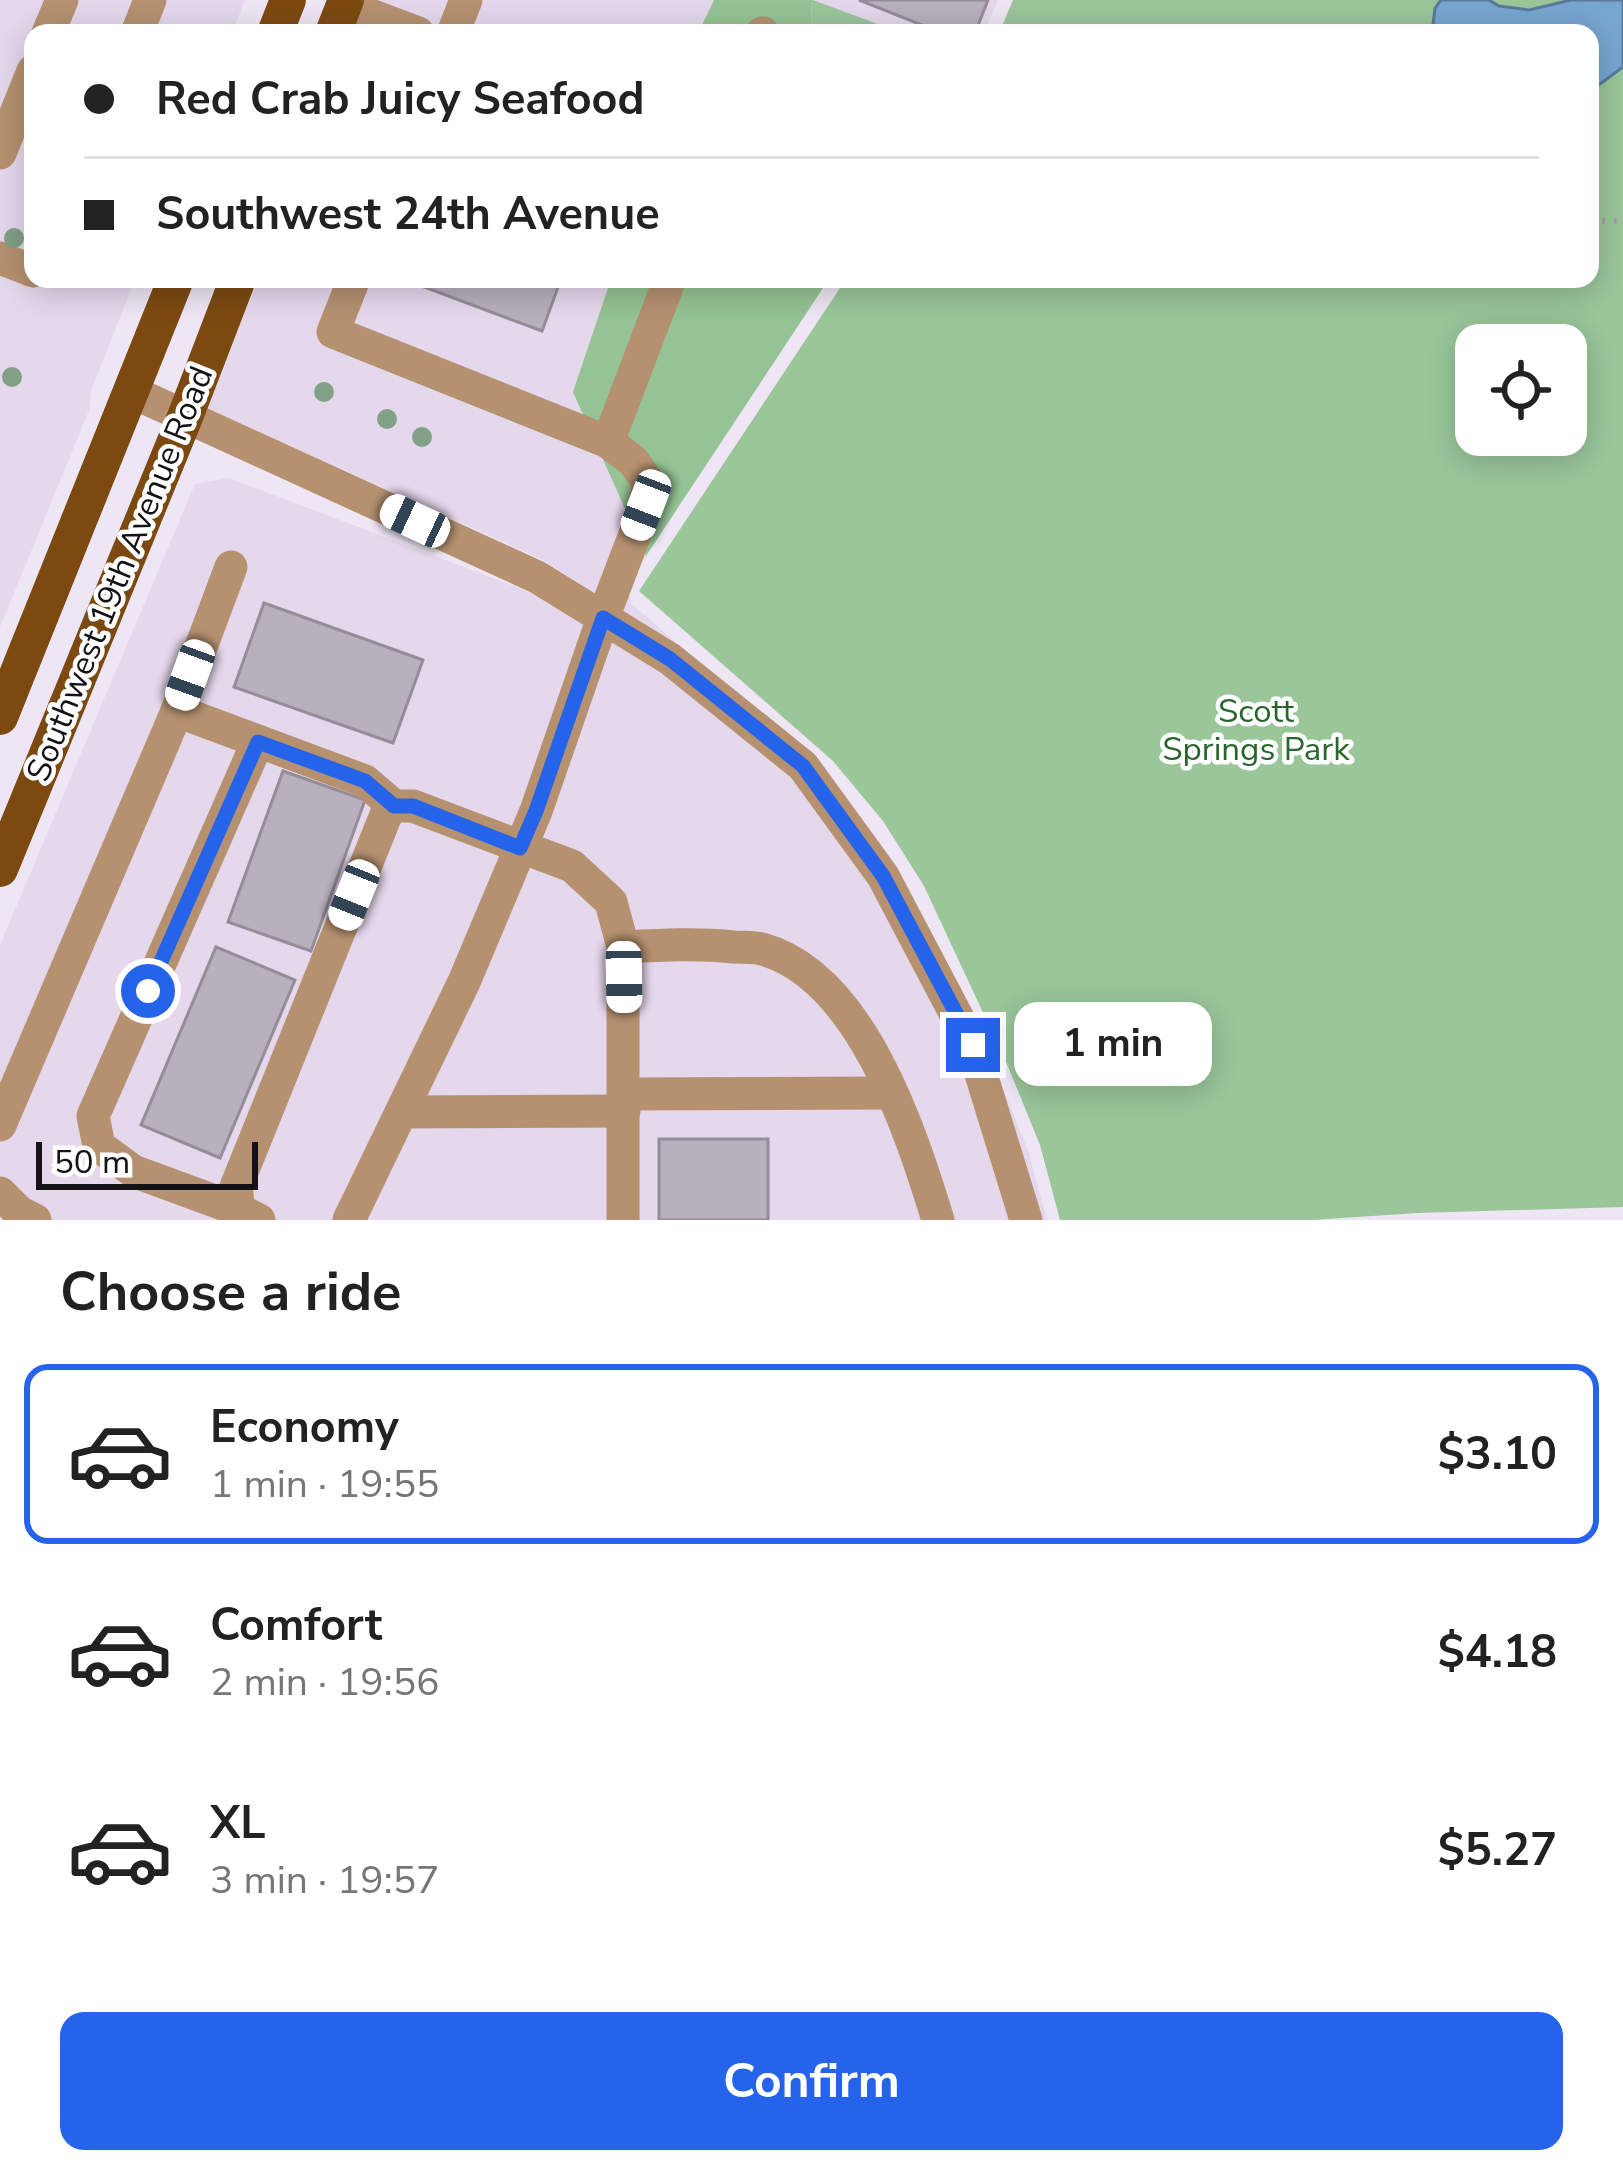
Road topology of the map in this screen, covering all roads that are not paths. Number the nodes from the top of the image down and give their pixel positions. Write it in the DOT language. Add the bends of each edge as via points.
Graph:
graph roads {
  1 [pos="341,13"];
  2 [pos="383,24"];
  3 [pos="24,93"];
  4 [pos="0,153"];
  5 [pos="172,288"];
  6 [pos="235,288"];
  7 [pos="350,288"];
  8 [pos="667,288"];
  9 [pos="130,392"];
  10 [pos="185,417"];
  11 [pos="608,442"];
  12 [pos="231,567"];
  13 [pos="603,618"];
  14 [pos="177,711"];
  15 [pos="0,717"];
  16 [pos="258,742"];
  17 [pos="394,806"];
  18 [pos="520,848"];
  19 [pos="0,868"];
  20 [pos="623,947"];
  21 [pos="891,1093"];
  22 [pos="624,1102"];
  23 [pos="402,1112"];
  24 [pos="0,1125"];
  25 [pos="0,1193"];
  26 [pos="241,1217"];
  27 [pos="35,1220"];
  28 [pos="349,1220"];
  29 [pos="623,1220"];
  30 [pos="938,1220"];
  31 [pos="1027,1220"];
  1 -- 2 [label="street"];
  3 -- 4 [label="street"];
  5 -- 9 [label="main road, Southwest 19th Avenue Road"];
  6 -- 10 [label="main road, Southwest 19th Avenue Road"];
  7 -- 11 [label="street" via="333,332"];
  8 -- 11 [label="street"];
  9 -- 10 [label="street"];
  9 -- 15 [label="main road, Southwest 19th Avenue Road"];
  10 -- 13 [label="street" via="537,577"];
  10 -- 19 [label="main road, Southwest 19th Avenue Road"];
  11 -- 13 [label="street" via="648,482"];
  12 -- 14 [label="street"];
  13 -- 18 [label="street"];
  13 -- 31 [label="street" via="670,659 803,766 883,876 973,1045"];
  14 -- 16 [label="street"];
  14 -- 24 [label="street"];
  16 -- 17 [label="street" via="365,781"];
  16 -- 26 [label="street" via="93,1116 99,1146 133,1171"];
  17 -- 18 [label="street" via="413,806"];
  17 -- 26 [label="street" via="236,1187"];
  18 -- 20 [label="street" via="572,866 611,902"];
  18 -- 23 [label="street"];
  20 -- 21 [label="street" via="763,949 814,975 850,1014"];
  20 -- 22 [label="street"];
  21 -- 22 [label="street"];
  21 -- 30 [label="street"];
  22 -- 23 [label="street"];
  22 -- 29 [label="street"];
  23 -- 28 [label="street"];
  25 -- 27 [label="street"];
}
